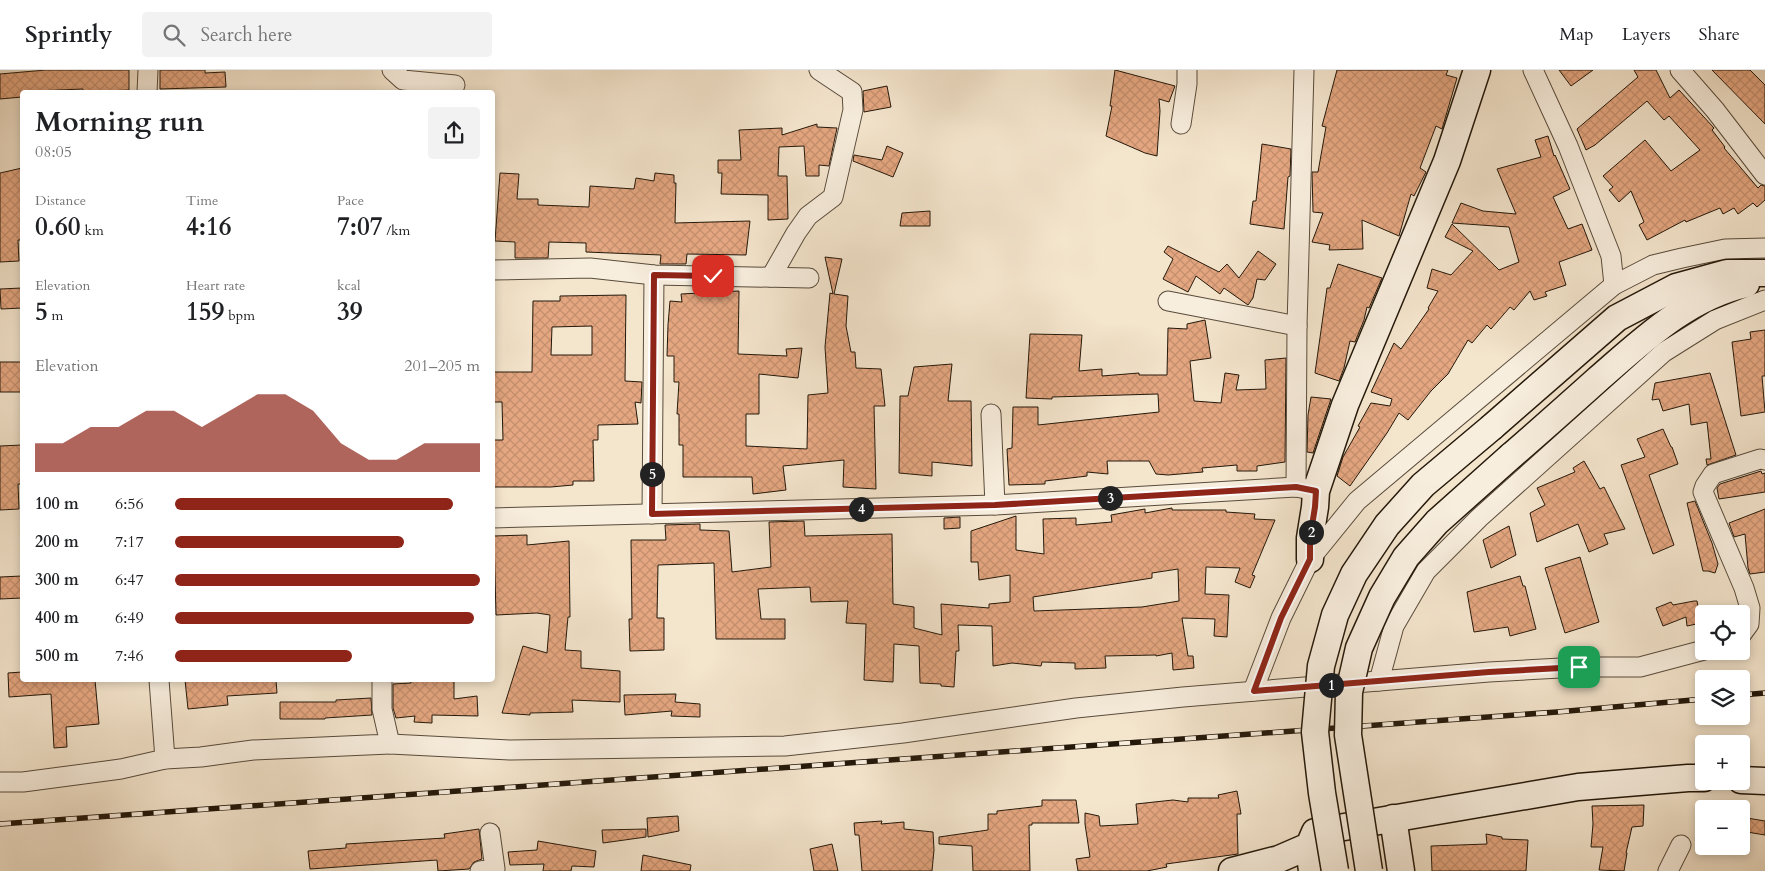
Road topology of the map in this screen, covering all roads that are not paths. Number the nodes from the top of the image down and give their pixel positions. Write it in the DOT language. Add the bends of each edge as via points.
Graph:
graph roads {
  1 [pos="148,70"];
  2 [pos="392,70"];
  3 [pos="819,70"];
  4 [pos="1187,70"];
  5 [pos="1304,70"];
  6 [pos="1477,70"];
  7 [pos="1533,70"];
  8 [pos="1680,70"];
  9 [pos="455,85"];
  10 [pos="146,90"];
  11 [pos="1181,124"];
  12 [pos="1765,174"];
  13 [pos="1765,248"];
  14 [pos="495,270"];
  15 [pos="1765,273"];
  16 [pos="654,275"];
  17 [pos="771,277"];
  18 [pos="809,278"];
  19 [pos="1765,280"];
  20 [pos="1614,284"];
  21 [pos="1765,300"];
  22 [pos="1168,301"];
  23 [pos="1298,326"];
  24 [pos="991,414"];
  25 [pos="1765,460"];
  26 [pos="1306,489"];
  27 [pos="995,505"];
  28 [pos="652,514"];
  29 [pos="495,518"];
  30 [pos="1310,559"];
  31 [pos="1749,605"];
  32 [pos="1695,652"];
  33 [pos="1379,681"];
  34 [pos="159,682"];
  35 [pos="382,682"];
  36 [pos="1254,691"];
  37 [pos="390,744"];
  38 [pos="165,759"];
  39 [pos="1695,778"];
  40 [pos="1750,780"];
  41 [pos="1765,781"];
  42 [pos="0,782"];
  43 [pos="1393,818"];
  44 [pos="490,834"];
  45 [pos="1681,845"];
  46 [pos="1310,859"];
  47 [pos="1280,865"];
  48 [pos="493,870"];
  49 [pos="1232,871"];
  50 [pos="1335,871"];
  51 [pos="1369,871"];
  52 [pos="1401,871"];
  53 [pos="1668,871"];
  1 -- 10 [label="street"];
  2 -- 9 [label="street" via="403,80"];
  3 -- 17 [label="street" via="852,92 853,110 836,188 833,197 808,216"];
  4 -- 11 [label="street"];
  5 -- 23 [label="street"];
  6 -- 26 [label="main road" via="1447,161 1345,405"];
  7 -- 20 [label="street" via="1568,146 1611,256"];
  8 -- 12 [label="street"];
  13 -- 20 [label="street" via="1725,249 1682,258 1653,265"];
  14 -- 16 [label="street" via="590,268"];
  15 -- 50 [label="main road, bridge" via="1727,273 1676,287 1616,318 1423,485 1387,525 1354,574 1335,615 1322,666 1315,732"];
  16 -- 17 [label="street"];
  16 -- 28 [label="street"];
  17 -- 18 [label="street"];
  19 -- 51 [label="main road, bridge" via="1734,287 1696,303 1656,330 1437,522 1406,557 1382,597 1360,648 1349,692 1348,735"];
  20 -- 30 [label="street" via="1357,501"];
  21 -- 33 [label="street" via="1715,320 1664,352 1479,518 1426,571 1394,626"];
  22 -- 23 [label="street"];
  23 -- 26 [label="street"];
  24 -- 27 [label="street"];
  25 -- 31 [label="street" via="1713,474 1704,492"];
  26 -- 27 [label="street"];
  26 -- 30 [label="main road" via="1315,507"];
  27 -- 28 [label="street"];
  28 -- 29 [label="street"];
  30 -- 36 [label="street" via="1281,618"];
  32 -- 33 [label="street" via="1640,667 1579,667"];
  33 -- 36 [label="street"];
  34 -- 38 [label="street"];
  35 -- 37 [label="street" via="382,709"];
  36 -- 37 [label="street" via="1076,708 785,746 510,750"];
  37 -- 38 [label="street" via="253,750"];
  38 -- 42 [label="street" via="121,769"];
  39 -- 43 [label="main road" via="1578,787"];
  40 -- 41 [label="main road"];
  43 -- 46 [label="main road" via="1315,832"];
  43 -- 52 [label="main road"];
  44 -- 48 [label="street"];
  45 -- 53 [label="street"];
  46 -- 47 [label="main road"];
  47 -- 49 [label="main road"];
}
